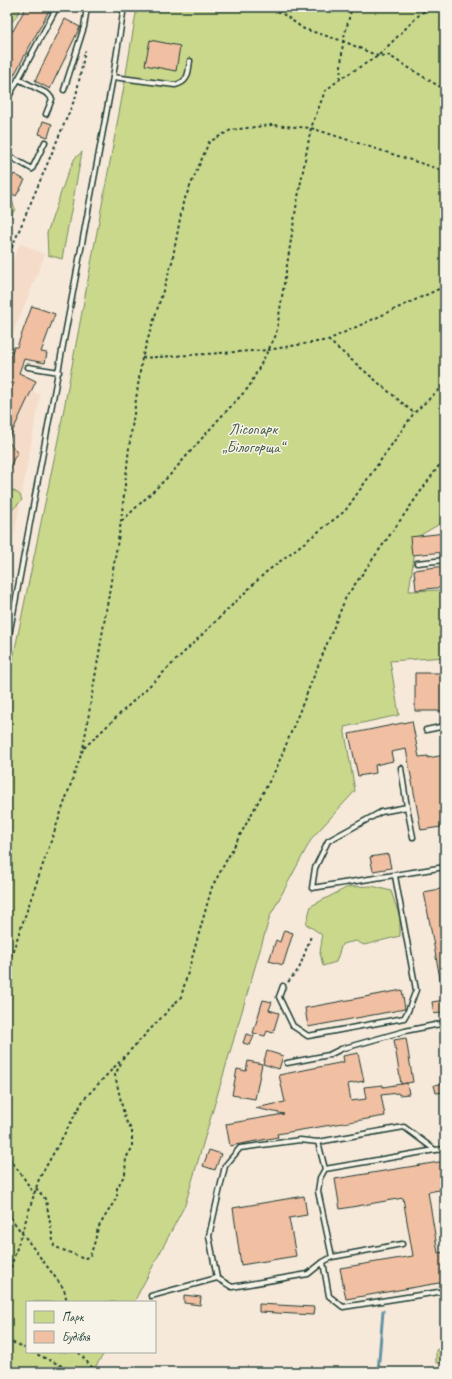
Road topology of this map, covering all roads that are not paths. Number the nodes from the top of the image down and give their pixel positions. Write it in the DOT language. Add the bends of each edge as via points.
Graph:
graph roads {
  1 [pos="57,7"];
  2 [pos="87,7"];
  3 [pos="124,7"];
  4 [pos="190,61"];
  5 [pos="113,78"];
  6 [pos="18,79"];
  7 [pos="64,90"];
  8 [pos="7,100"];
  9 [pos="46,114"];
  10 [pos="46,142"];
  11 [pos="7,155"];
  12 [pos="28,366"];
  13 [pos="59,372"];
  14 [pos="445,560"];
  15 [pos="417,564"];
  16 [pos="7,646"];
  17 [pos="445,726"];
  18 [pos="426,730"];
  19 [pos="401,768"];
  20 [pos="408,807"];
  21 [pos="413,837"];
  22 [pos="445,867"];
  23 [pos="395,876"];
  24 [pos="283,986"];
  25 [pos="445,1023"];
  26 [pos="287,1063"];
  27 [pos="318,1142"];
  28 [pos="435,1150"];
  29 [pos="445,1150"];
  30 [pos="325,1169"];
  31 [pos="402,1244"];
  32 [pos="332,1258"];
  33 [pos="323,1262"];
  34 [pos="217,1278"];
  35 [pos="445,1291"];
  36 [pos="151,1296"];
  1 -- 6 [label="lane"];
  2 -- 7 [label="lane" via="84,27"];
  3 -- 5 [label="lane"];
  4 -- 5 [label="lane" via="186,79 176,85"];
  5 -- 13 [label="lane"];
  6 -- 8 [label="lane"];
  6 -- 9 [label="lane" via="48,94 52,99"];
  10 -- 11 [label="lane" via="32,169"];
  12 -- 13 [label="lane"];
  13 -- 16 [label="lane"];
  14 -- 15 [label="lane"];
  17 -- 18 [label="lane"];
  19 -- 20 [label="lane"];
  20 -- 21 [label="lane"];
  20 -- 23 [label="lane" via="381,812 328,841 315,868 312,888"];
  22 -- 23 [label="lane"];
  23 -- 24 [label="lane" via="416,990 404,1018 308,1036 293,1026 279,997"];
  25 -- 26 [label="lane" via="405,1031 341,1049 329,1055"];
  27 -- 28 [label="lane" via="404,1127"];
  27 -- 30 [label="lane"];
  27 -- 34 [label="lane" via="300,1140 240,1148 225,1166 209,1236"];
  28 -- 29 [label="lane"];
  28 -- 30 [label="lane"];
  30 -- 32 [label="lane" via="320,1178 318,1191"];
  31 -- 32 [label="lane"];
  32 -- 33 [label="lane"];
  33 -- 34 [label="lane" via="308,1274 232,1287"];
  33 -- 35 [label="lane" via="329,1296 343,1307"];
  34 -- 36 [label="lane"];
}
